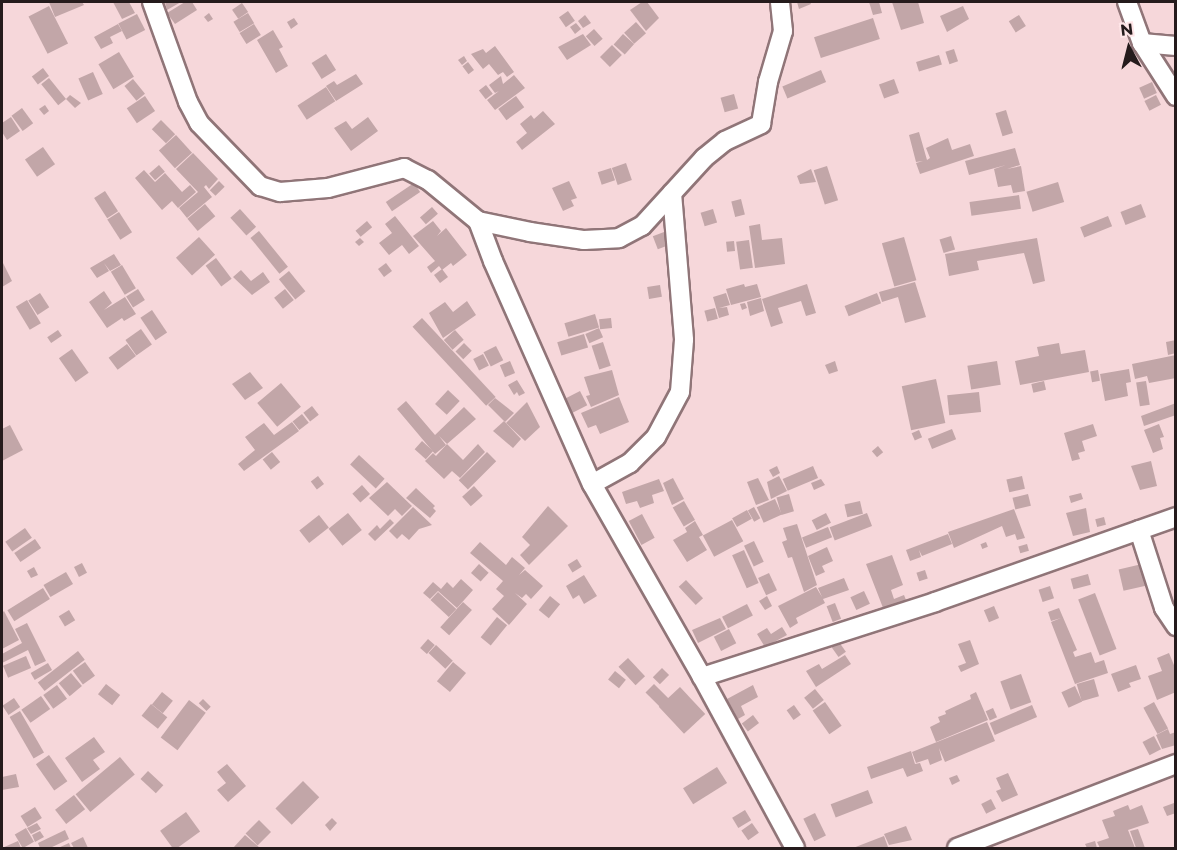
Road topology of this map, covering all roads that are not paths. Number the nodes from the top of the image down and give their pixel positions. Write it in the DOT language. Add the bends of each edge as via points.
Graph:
graph roads {
  1 [pos="152,2"];
  2 [pos="780,2"];
  3 [pos="1126,2"];
  4 [pos="1142,43"];
  5 [pos="1176,46"];
  6 [pos="1176,96"];
  7 [pos="672,193"];
  8 [pos="478,220"];
  9 [pos="592,484"];
  10 [pos="1176,517"];
  11 [pos="1138,530"];
  12 [pos="1176,626"];
  13 [pos="702,677"];
  14 [pos="1176,764"];
  15 [pos="795,849"];
  16 [pos="957,849"];
  1 -- 8 [label="street" via="199,123 260,186 280,192 328,188 404,168 428,180"];
  2 -- 7 [label="street" via="783,31 761,124 718,147 684,176"];
  3 -- 4 [label="street"];
  4 -- 5 [label="street"];
  4 -- 6 [label="street"];
  7 -- 8 [label="street" via="642,226 619,237 584,240"];
  7 -- 9 [label="street" via="684,340 680,392 656,437 630,463"];
  8 -- 9 [label="street"];
  9 -- 13 [label="street"];
  10 -- 11 [label="street"];
  11 -- 12 [label="street" via="1164,608"];
  11 -- 13 [label="street" via="935,602"];
  13 -- 15 [label="street"];
  14 -- 16 [label="street"];
}
